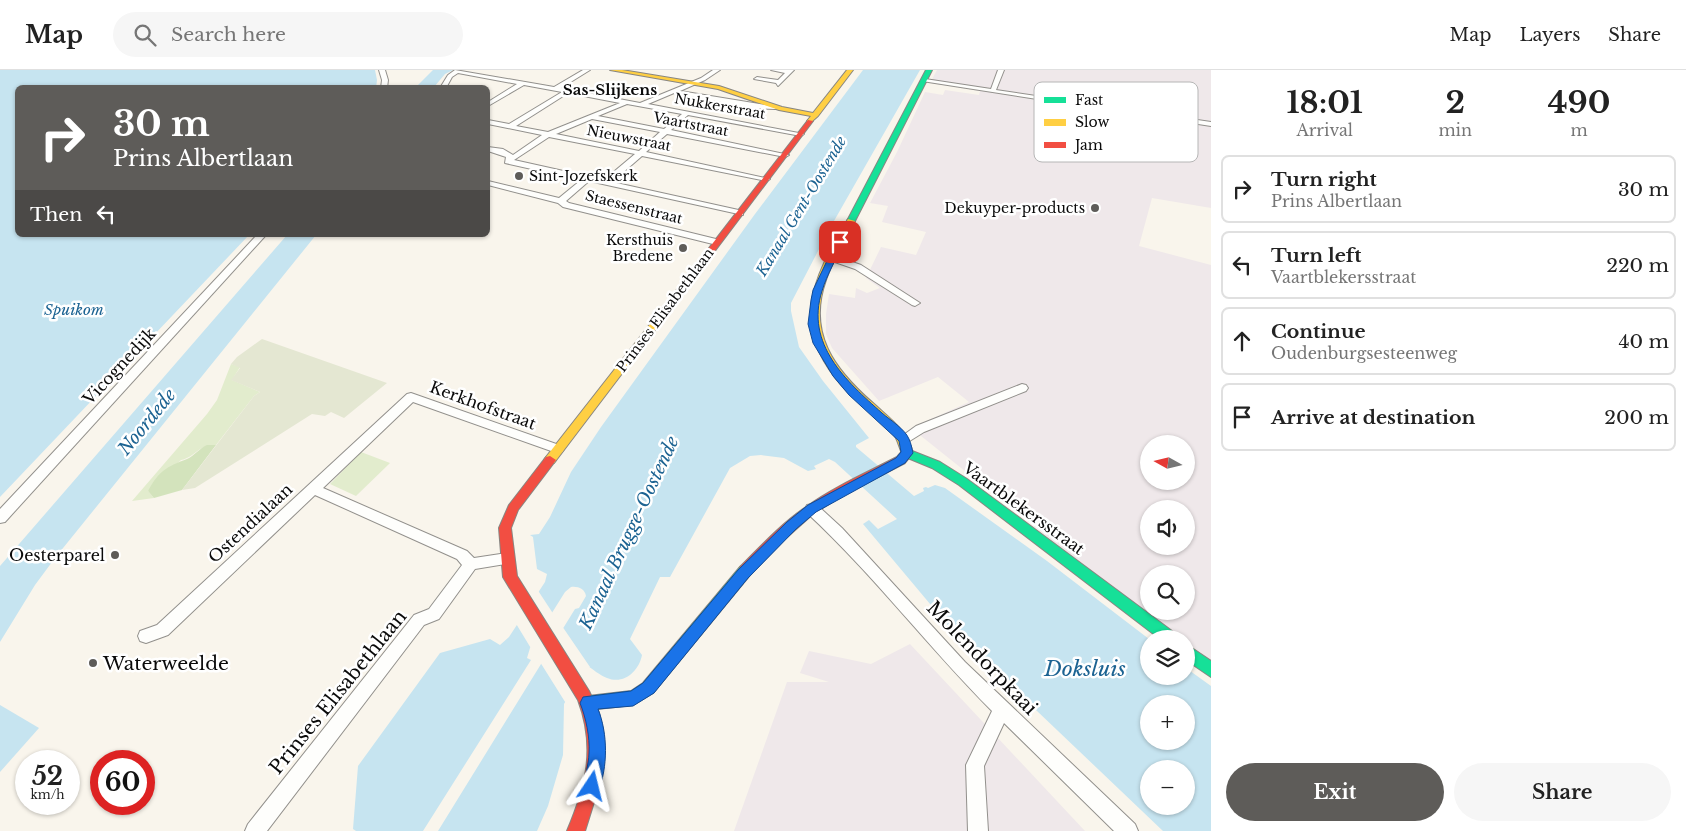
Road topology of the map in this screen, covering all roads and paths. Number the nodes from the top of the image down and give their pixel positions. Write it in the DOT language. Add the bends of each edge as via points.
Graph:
graph roads {
  1 [pos="382,70"];
  2 [pos="587,70"];
  3 [pos="613,70"];
  4 [pos="701,70"];
  5 [pos="774,70"];
  6 [pos="850,70"];
  7 [pos="1001,70"];
  8 [pos="458,71"];
  9 [pos="716,71"];
  10 [pos="790,71"];
  11 [pos="927,75"];
  12 [pos="758,78"];
  13 [pos="689,83"];
  14 [pos="523,84"];
  15 [pos="384,85"];
  16 [pos="445,85"];
  17 [pos="556,89"];
  18 [pos="671,91"];
  19 [pos="993,91"];
  20 [pos="566,92"];
  21 [pos="1034,97"];
  22 [pos="730,101"];
  23 [pos="627,102"];
  24 [pos="490,103"];
  25 [pos="640,105"];
  26 [pos="724,107"];
  27 [pos="775,107"];
  28 [pos="718,112"];
  29 [pos="687,113"];
  30 [pos="816,115"];
  31 [pos="592,117"];
  32 [pos="712,118"];
  33 [pos="490,122"];
  34 [pos="1198,122"];
  35 [pos="1211,124"];
  36 [pos="509,127"];
  37 [pos="666,132"];
  38 [pos="547,134"];
  39 [pos="801,134"];
  40 [pos="490,150"];
  41 [pos="641,154"];
  42 [pos="785,155"];
  43 [pos="508,160"];
  44 [pos="588,179"];
  45 [pos="766,179"];
  46 [pos="607,182"];
  47 [pos="490,184"];
  48 [pos="561,202"];
  49 [pos="740,213"];
  50 [pos="260,237"];
  51 [pos="717,242"];
  52 [pos="832,258"];
  53 [pos="915,302"];
  54 [pos="1022,388"];
  55 [pos="904,439"];
  56 [pos="558,449"];
  57 [pos="907,453"];
  58 [pos="313,489"];
  59 [pos="819,505"];
  60 [pos="0,518"];
  61 [pos="507,559"];
  62 [pos="471,564"];
  63 [pos="1159,630"];
  64 [pos="146,636"];
  65 [pos="1195,658"];
  66 [pos="1211,670"];
  67 [pos="588,703"];
  68 [pos="1002,709"];
  69 [pos="255,831"];
  70 [pos="576,831"];
  71 [pos="978,831"];
  72 [pos="1128,831"];
  1 -- 15 [label="street"];
  2 -- 17 [label="street"];
  3 -- 13 [label="main road"];
  4 -- 9 [label="street"];
  5 -- 10 [label="street"];
  6 -- 30 [label="main road, Prinses Elisabethlaan"];
  7 -- 19 [label="street"];
  8 -- 14 [label="street, Nukkerstraat"];
  8 -- 16 [label="street, Nukkerstraat"];
  9 -- 13 [label="street"];
  10 -- 12 [label="street" via="779,83"];
  11 -- 19 [label="street"];
  11 -- 52 [label="main road"];
  13 -- 18 [label="street"];
  13 -- 27 [label="main road" via="734,92"];
  14 -- 17 [label="street, Nukkerstraat"];
  14 -- 24 [label="street"];
  17 -- 20 [label="street, Nukkerstraat"];
  18 -- 22 [label="street"];
  18 -- 25 [label="street"];
  19 -- 21 [label="street"];
  20 -- 23 [label="street, Nukkerstraat"];
  20 -- 36 [label="street"];
  22 -- 26 [label="street"];
  22 -- 27 [label="street"];
  23 -- 25 [label="street, Nukkerstraat"];
  23 -- 31 [label="street"];
  25 -- 29 [label="street, Nukkerstraat"];
  27 -- 30 [label="main road"];
  28 -- 32 [label="street"];
  29 -- 32 [label="street, Nukkerstraat"];
  29 -- 37 [label="street"];
  30 -- 39 [label="main road, Prinses Elisabethlaan"];
  31 -- 37 [label="street, Vaartstraat"];
  31 -- 38 [label="street"];
  32 -- 39 [label="street, Nukkerstraat"];
  33 -- 36 [label="street, Nieuwstraat"];
  34 -- 35 [label="street"];
  36 -- 38 [label="street, Nieuwstraat"];
  37 -- 41 [label="street"];
  37 -- 42 [label="street, Vaartstraat"];
  38 -- 41 [label="street, Nieuwstraat"];
  38 -- 43 [label="street"];
  39 -- 42 [label="main road, Prinses Elisabethlaan"];
  40 -- 43 [label="street" via="507,154 510,156"];
  41 -- 45 [label="street, Nieuwstraat"];
  41 -- 46 [label="street"];
  42 -- 45 [label="main road, Prinses Elisabethlaan"];
  43 -- 44 [label="street"];
  44 -- 46 [label="street"];
  44 -- 48 [label="street"];
  45 -- 49 [label="main road, Prinses Elisabethlaan"];
  46 -- 49 [label="street"];
  47 -- 48 [label="street, Staessenstraat"];
  48 -- 51 [label="street, Staessenstraat" via="566,206"];
  49 -- 51 [label="main road, Prinses Elisabethlaan"];
  50 -- 60 [label="street, Vicognedijk"];
  51 -- 56 [label="main road, Prinses Elisabethlaan"];
  52 -- 53 [label="street" via="858,267"];
  52 -- 55 [label="main road" via="816,295 814,333 837,374"];
  54 -- 55 [label="street" via="920,429"];
  55 -- 57 [label="main road"];
  56 -- 58 [label="street, Kerkhofstraat" via="411,397"];
  56 -- 61 [label="main road, Prinses Elisabethlaan" via="507,520"];
  57 -- 59 [label="main road"];
  57 -- 63 [label="main road, Vaartblekersstraat" via="964,483"];
  58 -- 62 [label="street, Ostendialaan" via="462,555"];
  58 -- 64 [label="street, Ostendialaan" via="162,630"];
  59 -- 67 [label="main road" via="771,544 648,688 633,698"];
  59 -- 68 [label="street, Molendorpkaai" via="837,532 959,667"];
  61 -- 62 [label="street"];
  61 -- 67 [label="main road, Prinses Elisabethlaan" via="510,577 525,604"];
  62 -- 69 [label="street, Prinses Elisabethlaan" via="434,614 418,620"];
  65 -- 66 [label="main road"];
  67 -- 70 [label="main road, Prinses Elisabethlaan" via="595,729 596,773"];
  68 -- 71 [label="street" via="975,765"];
  68 -- 72 [label="street, Molendorpkaai"];
}
